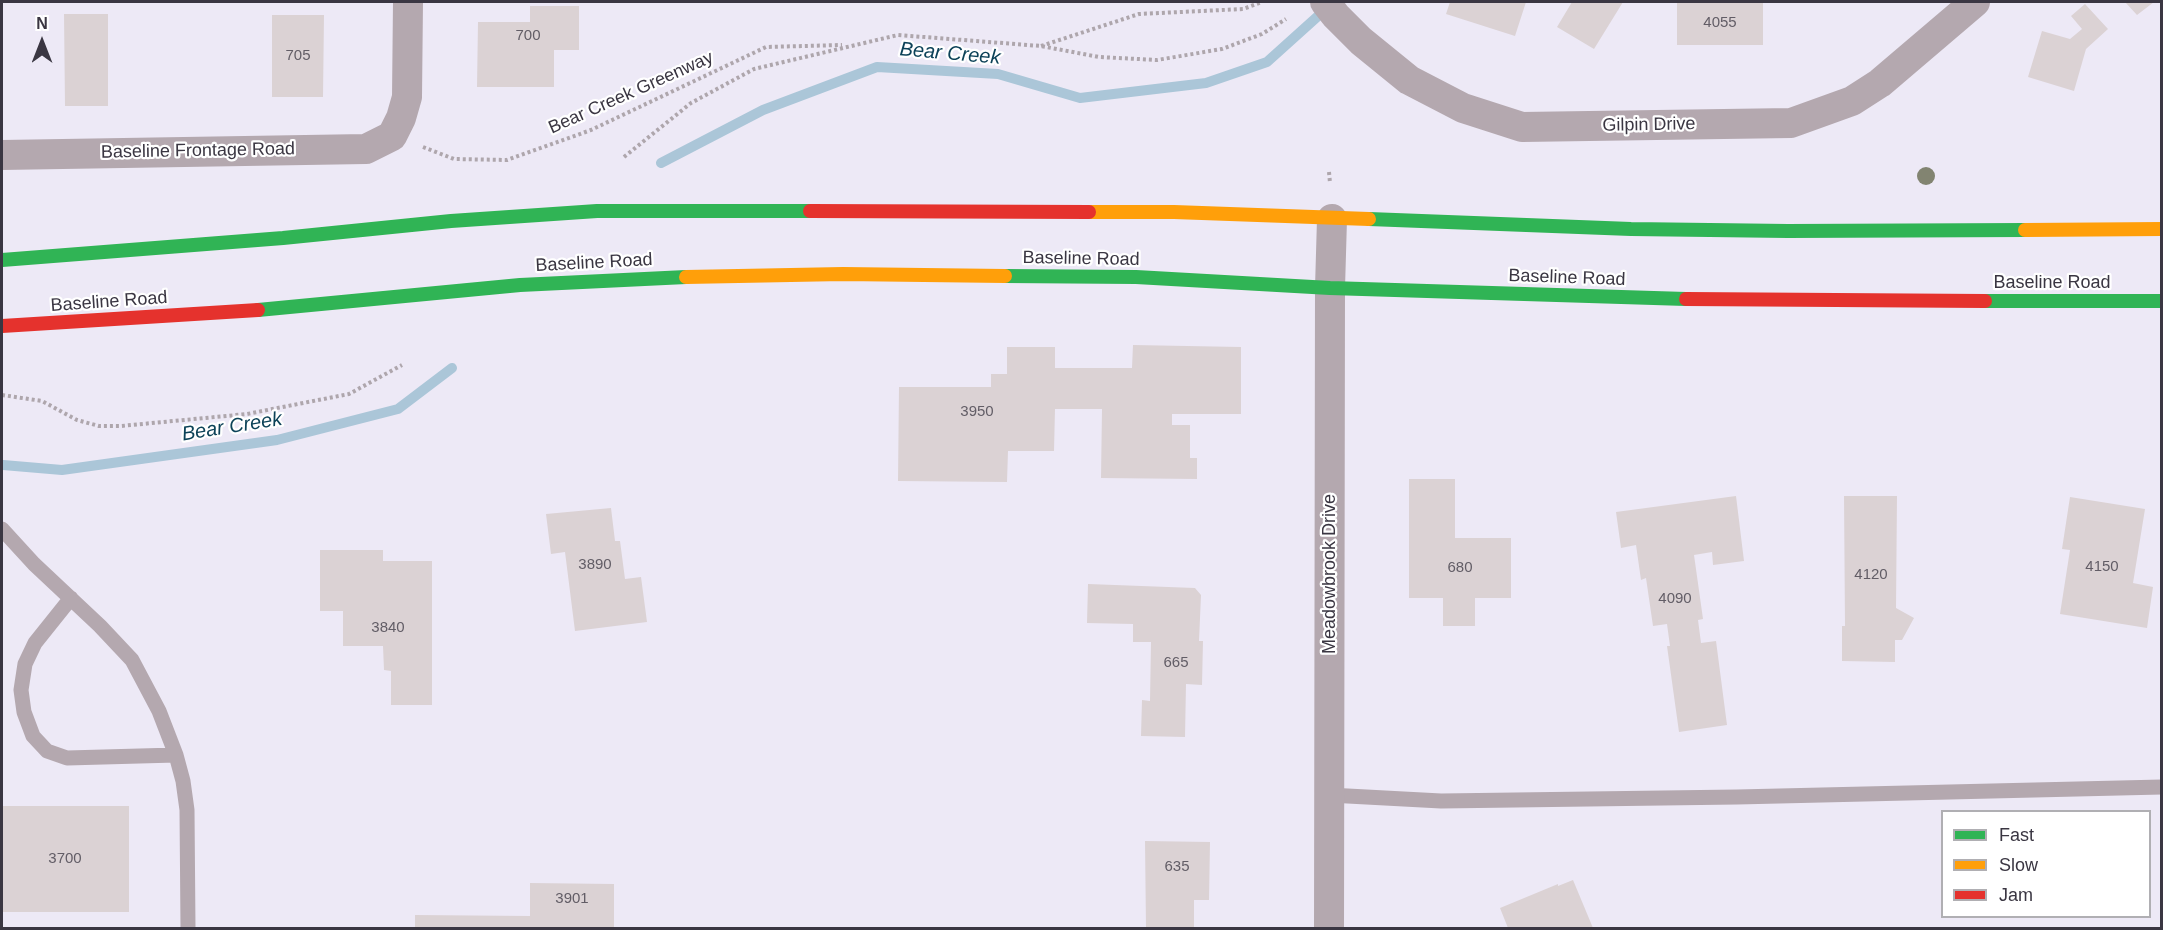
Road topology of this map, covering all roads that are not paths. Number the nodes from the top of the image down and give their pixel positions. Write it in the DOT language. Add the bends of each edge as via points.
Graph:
graph roads {
  1 [pos="408,2"];
  2 [pos="1975,2"];
  3 [pos="1331,9"];
  4 [pos="2,155"];
  5 [pos="1332,219"];
  6 [pos="2162,229"];
  7 [pos="2,260"];
  8 [pos="1330,288"];
  9 [pos="2162,301"];
  10 [pos="2,326"];
  11 [pos="2,529"];
  12 [pos="71,598"];
  13 [pos="176,755"];
  14 [pos="2162,787"];
  15 [pos="1329,795"];
  16 [pos="188,928"];
  17 [pos="1329,928"];
  1 -- 4 [label="street, Baseline Frontage Road" via="407,97 401,118 392,136 366,148"];
  2 -- 3 [label="street, Gilpin Drive" via="1880,83 1852,101 1791,123 1522,127 1463,108 1409,80 1361,41"];
  5 -- 6 [label="main road" via="1642,230"];
  5 -- 7 [label="main road" via="1174,212 597,211"];
  5 -- 8 [label="street, Meadowbrook Drive"];
  8 -- 9 [label="main road, Baseline Road" via="1571,297"];
  8 -- 10 [label="main road, Baseline Road" via="1136,277 683,277 520,285 232,312"];
  8 -- 15 [label="street, Meadowbrook Drive"];
  11 -- 12 [label="lane"];
  12 -- 13 [label="lane" via="132,660 159,711"];
  12 -- 13 [label="lane" via="35,643 25,664 21,690 33,736 47,751 67,758"];
  13 -- 16 [label="lane" via="187,810"];
  14 -- 15 [label="lane" via="1441,801"];
  15 -- 17 [label="street, Meadowbrook Drive"];
}
